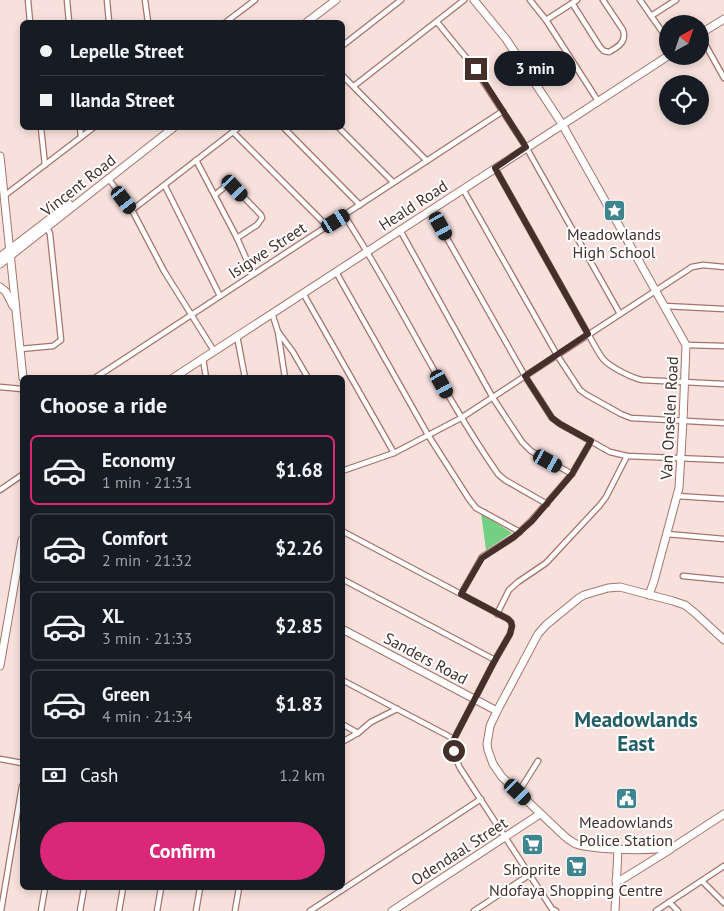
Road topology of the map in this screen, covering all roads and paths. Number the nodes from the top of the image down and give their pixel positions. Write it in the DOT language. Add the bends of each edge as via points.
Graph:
graph roads {
  1 [pos="28,0"];
  2 [pos="66,0"];
  3 [pos="106,0"];
  4 [pos="145,0"];
  5 [pos="255,0"];
  6 [pos="332,0"];
  7 [pos="336,0"];
  8 [pos="401,0"];
  9 [pos="464,0"];
  10 [pos="474,0"];
  11 [pos="530,0"];
  12 [pos="577,0"];
  13 [pos="603,0"];
  14 [pos="640,0"];
  15 [pos="676,0"];
  16 [pos="572,3"];
  17 [pos="651,16"];
  18 [pos="724,19"];
  19 [pos="30,20"];
  20 [pos="69,20"];
  21 [pos="109,20"];
  22 [pos="148,20"];
  23 [pos="229,20"];
  24 [pos="307,20"];
  25 [pos="308,20"];
  26 [pos="546,20"];
  27 [pos="437,22"];
  28 [pos="659,27"];
  29 [pos="709,29"];
  30 [pos="345,44"];
  31 [pos="709,51"];
  32 [pos="659,62"];
  33 [pos="345,78"];
  34 [pos="724,78"];
  35 [pos="354,86"];
  36 [pos="598,101"];
  37 [pos="503,111"];
  38 [pos="562,124"];
  39 [pos="41,130"];
  40 [pos="80,130"];
  41 [pos="90,130"];
  42 [pos="168,130"];
  43 [pos="236,130"];
  44 [pos="286,130"];
  45 [pos="341,130"];
  46 [pos="233,132"];
  47 [pos="81,137"];
  48 [pos="526,147"];
  49 [pos="0,156"];
  50 [pos="196,160"];
  51 [pos="427,161"];
  52 [pos="45,164"];
  53 [pos="495,168"];
  54 [pos="107,177"];
  55 [pos="393,182"];
  56 [pos="165,186"];
  57 [pos="463,188"];
  58 [pos="215,195"];
  59 [pos="4,196"];
  60 [pos="360,205"];
  61 [pos="132,210"];
  62 [pos="431,210"];
  63 [pos="344,215"];
  64 [pos="327,226"];
  65 [pos="47,227"];
  66 [pos="400,230"];
  67 [pos="237,238"];
  68 [pos="368,251"];
  69 [pos="10,252"];
  70 [pos="0,257"];
  71 [pos="0,264"];
  72 [pos="724,267"];
  73 [pos="336,272"];
  74 [pos="254,274"];
  75 [pos="0,286"];
  76 [pos="656,290"];
  77 [pos="304,292"];
  78 [pos="220,296"];
  79 [pos="665,306"];
  80 [pos="724,308"];
  81 [pos="16,313"];
  82 [pos="272,313"];
  83 [pos="620,314"];
  84 [pos="191,315"];
  85 [pos="278,332"];
  86 [pos="588,334"];
  87 [pos="237,336"];
  88 [pos="686,345"];
  89 [pos="724,346"];
  90 [pos="20,349"];
  91 [pos="214,351"];
  92 [pos="557,355"];
  93 [pos="203,358"];
  94 [pos="23,375"];
  95 [pos="100,375"];
  96 [pos="178,375"];
  97 [pos="206,375"];
  98 [pos="244,375"];
  99 [pos="285,375"];
  100 [pos="306,375"];
  101 [pos="525,376"];
  102 [pos="685,382"];
  103 [pos="724,384"];
  104 [pos="0,387"];
  105 [pos="20,389"];
  106 [pos="493,398"];
  107 [pos="461,418"];
  108 [pos="683,420"];
  109 [pos="724,423"];
  110 [pos="428,435"];
  111 [pos="591,441"];
  112 [pos="394,453"];
  113 [pos="627,456"];
  114 [pos="681,458"];
  115 [pos="724,460"];
  116 [pos="345,470"];
  117 [pos="572,474"];
  118 [pos="20,476"];
  119 [pos="0,490"];
  120 [pos="677,496"];
  121 [pos="724,499"];
  122 [pos="547,504"];
  123 [pos="520,532"];
  124 [pos="345,533"];
  125 [pos="667,534"];
  126 [pos="724,540"];
  127 [pos="20,551"];
  128 [pos="683,576"];
  129 [pos="724,580"];
  130 [pos="345,581"];
  131 [pos="461,594"];
  132 [pos="650,595"];
  133 [pos="497,614"];
  134 [pos="345,631"];
  135 [pos="724,640"];
  136 [pos="495,660"];
  137 [pos="0,666"];
  138 [pos="345,682"];
  139 [pos="475,699"];
  140 [pos="396,709"];
  141 [pos="497,711"];
  142 [pos="345,726"];
  143 [pos="358,733"];
  144 [pos="454,739"];
  145 [pos="345,740"];
  146 [pos="0,759"];
  147 [pos="538,761"];
  148 [pos="20,763"];
  149 [pos="518,792"];
  150 [pos="20,799"];
  151 [pos="481,799"];
  152 [pos="540,814"];
  153 [pos="724,814"];
  154 [pos="15,831"];
  155 [pos="20,831"];
  156 [pos="505,837"];
  157 [pos="675,846"];
  158 [pos="618,849"];
  159 [pos="724,866"];
  160 [pos="636,870"];
  161 [pos="530,875"];
  162 [pos="616,880"];
  163 [pos="702,881"];
  164 [pos="345,888"];
  165 [pos="45,890"];
  166 [pos="84,890"];
  167 [pos="123,890"];
  168 [pos="162,890"];
  169 [pos="200,890"];
  170 [pos="239,890"];
  171 [pos="342,890"];
  172 [pos="616,892"];
  173 [pos="669,902"];
  174 [pos="724,903"];
  175 [pos="553,910"];
  176 [pos="2,911"];
  177 [pos="40,911"];
  178 [pos="80,911"];
  179 [pos="118,911"];
  180 [pos="157,911"];
  181 [pos="196,911"];
  182 [pos="235,911"];
  183 [pos="310,911"];
  184 [pos="392,911"];
  185 [pos="474,911"];
  186 [pos="615,911"];
  187 [pos="656,911"];
  188 [pos="678,911"];
  1 -- 19 [label="street"];
  2 -- 20 [label="street"];
  3 -- 21 [label="street"];
  4 -- 22 [label="street"];
  5 -- 23 [label="street"];
  6 -- 24 [label="street"];
  7 -- 25 [label="street"];
  8 -- 30 [label="street"];
  9 -- 27 [label="street"];
  10 -- 38 [label="street, Van Onselen Road" via="506,39"];
  11 -- 26 [label="street"];
  12 -- 16 [label="street"];
  13 -- 16 [label="street" via="624,35 620,45 609,52 600,47"];
  14 -- 17 [label="street"];
  15 -- 17 [label="street"];
  16 -- 26 [label="street"];
  17 -- 28 [label="street"];
  18 -- 29 [label="street"];
  26 -- 36 [label="street"];
  27 -- 35 [label="street"];
  27 -- 37 [label="street" via="473,66"];
  31 -- 34 [label="street"];
  32 -- 36 [label="street, Heald Road"];
  33 -- 35 [label="street"];
  35 -- 51 [label="street"];
  36 -- 38 [label="street, Heald Road"];
  37 -- 48 [label="street"];
  37 -- 51 [label="street, Isigwe Street"];
  38 -- 48 [label="street, Heald Road"];
  38 -- 76 [label="street, Van Onselen Road"];
  39 -- 52 [label="street"];
  40 -- 47 [label="street"];
  41 -- 47 [label="street"];
  42 -- 54 [label="street, Vincent Road"];
  43 -- 46 [label="street"];
  44 -- 60 [label="street"];
  45 -- 55 [label="street"];
  46 -- 50 [label="street"];
  46 -- 64 [label="street"];
  47 -- 52 [label="street"];
  48 -- 53 [label="street, Heald Road"];
  48 -- 83 [label="street"];
  49 -- 59 [label="street"];
  50 -- 56 [label="street"];
  50 -- 58 [label="street"];
  51 -- 55 [label="street, Isigwe Street"];
  52 -- 59 [label="street"];
  53 -- 57 [label="street, Heald Road"];
  53 -- 86 [label="street"];
  54 -- 61 [label="street"];
  54 -- 65 [label="street, Vincent Road"];
  54 -- 69 [label="street, Vincent Road"];
  55 -- 60 [label="street, Isigwe Street"];
  56 -- 61 [label="street"];
  56 -- 78 [label="street"];
  57 -- 62 [label="street, Heald Road"];
  57 -- 92 [label="street"];
  58 -- 67 [label="street"];
  58 -- 67 [label="street" via="232,185 261,215 262,221 258,225"];
  59 -- 69 [label="street"];
  60 -- 63 [label="street, Isigwe Street"];
  61 -- 84 [label="street"];
  62 -- 66 [label="street, Heald Road"];
  62 -- 101 [label="street"];
  63 -- 64 [label="street, Isigwe Street"];
  63 -- 68 [label="street"];
  64 -- 74 [label="street, Isigwe Street"];
  65 -- 69 [label="street, Vincent Road"];
  65 -- 90 [label="street" via="51,239 60,340 53,346"];
  66 -- 68 [label="street, Heald Road"];
  66 -- 106 [label="street"];
  67 -- 74 [label="street"];
  68 -- 73 [label="street, Heald Road"];
  68 -- 107 [label="street"];
  69 -- 70 [label="street, Vincent Road"];
  69 -- 71 [label="street, Vincent Road"];
  69 -- 81 [label="street"];
  72 -- 76 [label="street" via="692,267"];
  73 -- 77 [label="street, Heald Road"];
  73 -- 110 [label="street"];
  74 -- 78 [label="street, Isigwe Street"];
  75 -- 81 [label="street"];
  76 -- 79 [label="street, Van Onselen Road"];
  76 -- 83 [label="street"];
  77 -- 82 [label="street, Heald Road"];
  77 -- 112 [label="street"];
  78 -- 84 [label="street, Isigwe Street"];
  79 -- 80 [label="street"];
  79 -- 88 [label="street, Van Onselen Road"];
  81 -- 90 [label="street"];
  82 -- 85 [label="street"];
  82 -- 87 [label="street, Heald Road"];
  83 -- 86 [label="street"];
  84 -- 91 [label="street"];
  84 -- 95 [label="street, Isigwe Street"];
  85 -- 99 [label="street"];
  85 -- 100 [label="street"];
  86 -- 92 [label="street"];
  86 -- 102 [label="street" via="604,359 633,377"];
  87 -- 91 [label="street, Heald Road"];
  87 -- 98 [label="street"];
  88 -- 89 [label="street"];
  88 -- 102 [label="street, Van Onselen Road"];
  90 -- 94 [label="street"];
  91 -- 93 [label="street, Heald Road"];
  92 -- 101 [label="street"];
  92 -- 108 [label="street" via="582,392 621,414 631,418"];
  93 -- 96 [label="street, Heald Road"];
  93 -- 97 [label="street"];
  101 -- 106 [label="street"];
  101 -- 111 [label="street" via="552,418"];
  102 -- 103 [label="street"];
  102 -- 108 [label="street, Van Onselen Road"];
  104 -- 105 [label="street"];
  106 -- 107 [label="street"];
  106 -- 117 [label="street" via="527,448"];
  107 -- 110 [label="street"];
  107 -- 122 [label="street" via="502,478"];
  108 -- 109 [label="street"];
  108 -- 114 [label="street, Van Onselen Road"];
  110 -- 112 [label="street"];
  110 -- 123 [label="street" via="473,505"];
  111 -- 113 [label="street" via="615,454"];
  111 -- 117 [label="street"];
  112 -- 116 [label="street"];
  113 -- 114 [label="street"];
  113 -- 133 [label="street" via="600,505 553,557 509,590"];
  114 -- 115 [label="street"];
  114 -- 120 [label="street, Van Onselen Road"];
  117 -- 122 [label="street"];
  118 -- 119 [label="street"];
  120 -- 121 [label="street"];
  120 -- 125 [label="street, Van Onselen Road"];
  122 -- 123 [label="street"];
  123 -- 131 [label="street" via="482,558"];
  124 -- 131 [label="street"];
  125 -- 126 [label="street"];
  125 -- 132 [label="street, Van Onselen Road"];
  127 -- 137 [label="street"];
  128 -- 129 [label="street"];
  130 -- 136 [label="street"];
  131 -- 133 [label="street"];
  132 -- 135 [label="street" via="685,606"];
  132 -- 141 [label="street" via="614,587 584,595 573,602 538,634"];
  133 -- 136 [label="street" via="508,619 512,629"];
  134 -- 139 [label="street, Sanders Road"];
  136 -- 139 [label="street"];
  138 -- 140 [label="street"];
  139 -- 141 [label="street, Sanders Road"];
  139 -- 144 [label="street"];
  140 -- 143 [label="street"];
  140 -- 144 [label="street"];
  141 -- 149 [label="street" via="489,731 488,750 498,772"];
  142 -- 143 [label="street"];
  143 -- 145 [label="street"];
  144 -- 151 [label="street" via="455,759"];
  146 -- 148 [label="street"];
  147 -- 149 [label="street"];
  149 -- 152 [label="street"];
  150 -- 154 [label="street"];
  151 -- 156 [label="street"];
  151 -- 164 [label="street"];
  152 -- 156 [label="street, Odendaal Street"];
  152 -- 158 [label="street" via="576,844"];
  153 -- 157 [label="street"];
  154 -- 155 [label="street"];
  154 -- 176 [label="street"];
  156 -- 161 [label="street"];
  156 -- 184 [label="street, Odendaal Street"];
  157 -- 158 [label="street"];
  157 -- 160 [label="street"];
  158 -- 162 [label="street"];
  159 -- 163 [label="street"];
  160 -- 162 [label="street"];
  160 -- 172 [label="street"];
  161 -- 175 [label="street"];
  161 -- 185 [label="street"];
  162 -- 172 [label="street"];
  163 -- 173 [label="street"];
  163 -- 174 [label="street"];
  165 -- 177 [label="street"];
  166 -- 178 [label="street"];
  167 -- 179 [label="street"];
  168 -- 180 [label="street"];
  169 -- 181 [label="street"];
  170 -- 182 [label="street"];
  171 -- 183 [label="street"];
  172 -- 186 [label="street"];
  173 -- 187 [label="street"];
  173 -- 188 [label="street"];
}
